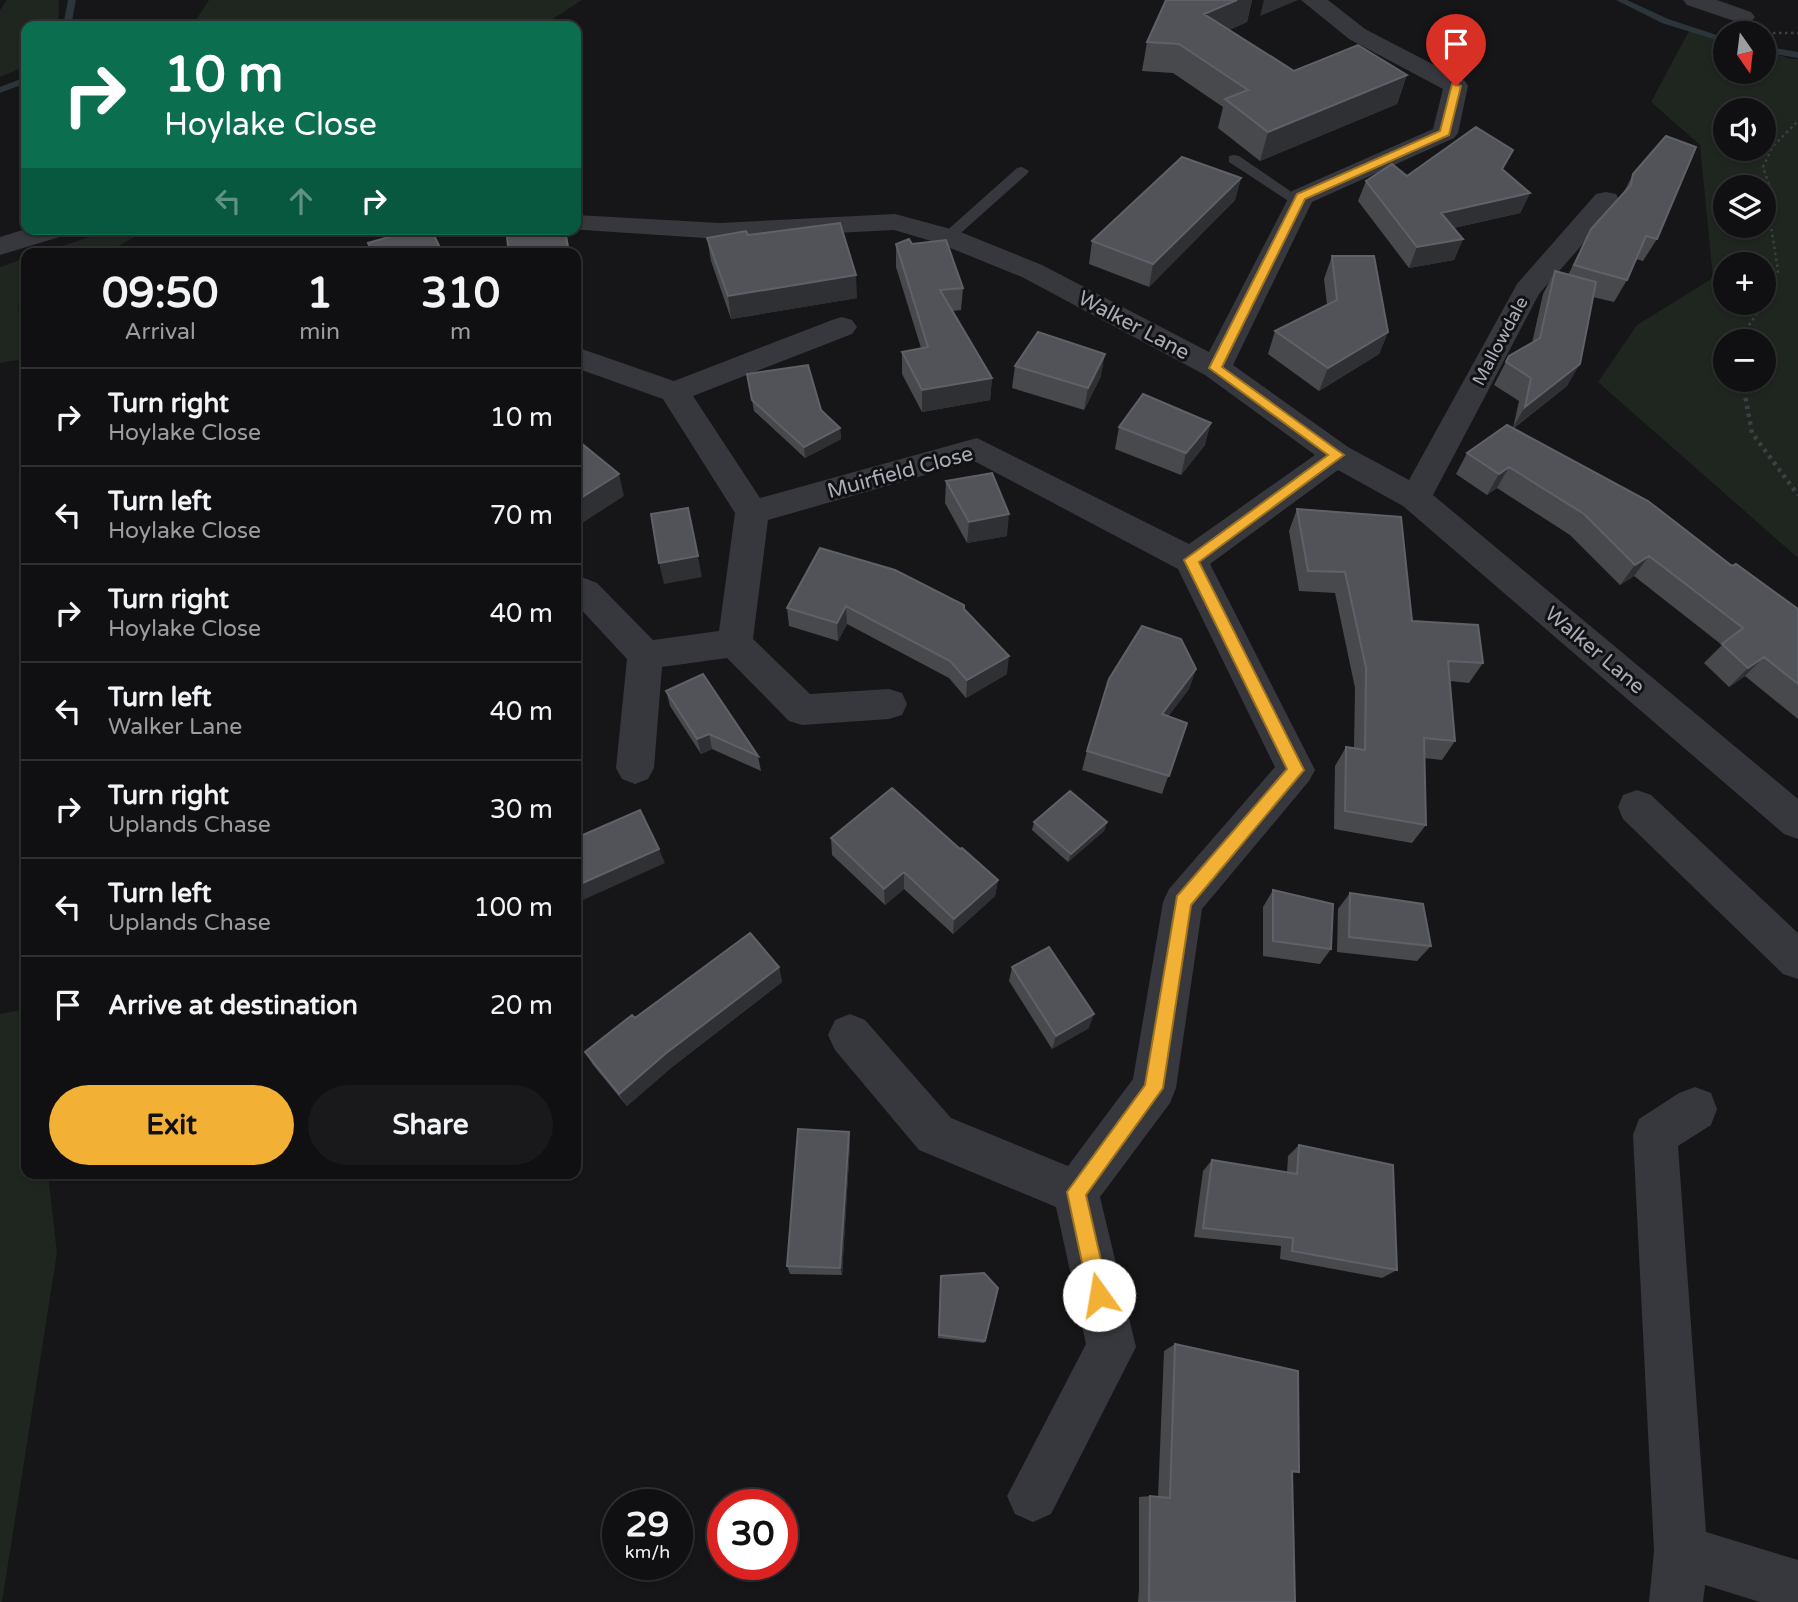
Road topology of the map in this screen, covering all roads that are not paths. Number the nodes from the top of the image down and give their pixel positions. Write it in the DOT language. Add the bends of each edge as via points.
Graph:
graph roads {
  1 [pos="1313,0"];
  2 [pos="1695,0"];
  3 [pos="1743,17"];
  4 [pos="1234,159"];
  5 [pos="1022,172"];
  6 [pos="1606,200"];
  7 [pos="1298,201"];
  8 [pos="581,223"];
  9 [pos="36,235"];
  10 [pos="948,237"];
  11 [pos="0,246"];
  12 [pos="842,327"];
  13 [pos="581,359"];
  14 [pos="1216,368"];
  15 [pos="674,391"];
  16 [pos="1337,455"];
  17 [pos="1415,498"];
  18 [pos="752,512"];
  19 [pos="1191,560"];
  20 [pos="581,590"];
  21 [pos="735,643"];
  22 [pos="645,655"];
  23 [pos="889,704"];
  24 [pos="635,768"];
  25 [pos="1637,807"];
  26 [pos="1798,822"];
  27 [pos="1798,960"];
  28 [pos="850,1035"];
  29 [pos="1695,1109"];
  30 [pos="1076,1192"];
  31 [pos="1033,1496"];
  32 [pos="1681,1551"];
  33 [pos="1798,1587"];
  34 [pos="1676,1602"];
  1 -- 7 [label="street" via="1357,34 1456,86 1445,133"];
  2 -- 3 [label="street"];
  4 -- 7 [label="lane"];
  5 -- 10 [label="lane"];
  6 -- 17 [label="street, Mallowdale" via="1527,290"];
  7 -- 14 [label="street"];
  8 -- 10 [label="street, Walker Lane" via="720,231 895,222"];
  9 -- 11 [label="street"];
  10 -- 14 [label="street, Walker Lane" via="1032,271"];
  12 -- 15 [label="street"];
  13 -- 15 [label="street"];
  14 -- 16 [label="street, Walker Lane"];
  15 -- 18 [label="street"];
  16 -- 17 [label="street, Walker Lane"];
  16 -- 19 [label="street"];
  17 -- 26 [label="street, Walker Lane"];
  18 -- 19 [label="street, Muirfield Close" via="977,449"];
  18 -- 21 [label="street"];
  19 -- 30 [label="street" via="1296,770 1183,902 1154,1088"];
  20 -- 22 [label="street"];
  21 -- 22 [label="street"];
  21 -- 23 [label="street" via="802,710"];
  22 -- 24 [label="street"];
  25 -- 27 [label="street"];
  28 -- 30 [label="street" via="935,1134"];
  29 -- 32 [label="street" via="1655,1135"];
  30 -- 31 [label="street" via="1111,1347"];
  32 -- 33 [label="street"];
  32 -- 34 [label="street"];
}
